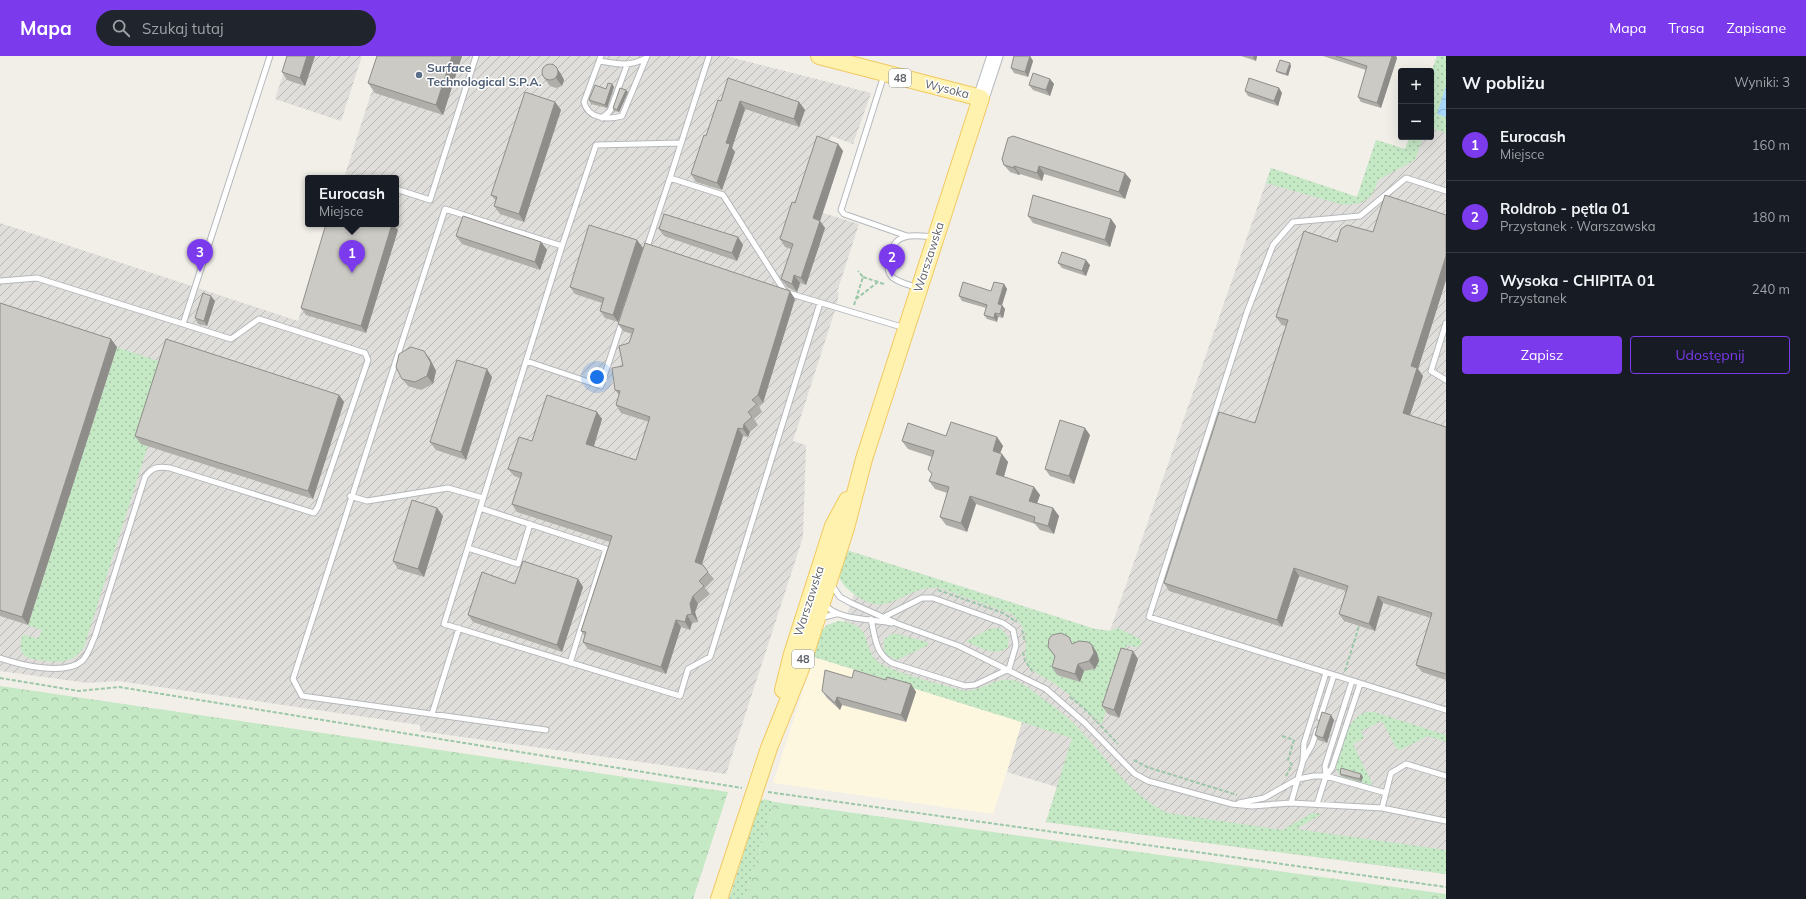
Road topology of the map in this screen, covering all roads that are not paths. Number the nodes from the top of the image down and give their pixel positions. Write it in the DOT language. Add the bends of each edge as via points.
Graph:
graph roads {
  1 [pos="270,56"];
  2 [pos="476,56"];
  3 [pos="709,56"];
  4 [pos="819,56"];
  5 [pos="995,56"];
  6 [pos="646,57"];
  7 [pos="600,58"];
  8 [pos="627,65"];
  9 [pos="884,74"];
  10 [pos="982,98"];
  11 [pos="602,118"];
  12 [pos="680,144"];
  13 [pos="670,178"];
  14 [pos="399,190"];
  15 [pos="1446,191"];
  16 [pos="907,236"];
  17 [pos="935,237"];
  18 [pos="562,246"];
  19 [pos="644,254"];
  20 [pos="0,281"];
  21 [pos="919,288"];
  22 [pos="820,303"];
  23 [pos="625,313"];
  24 [pos="1446,323"];
  25 [pos="183,324"];
  26 [pos="906,329"];
  27 [pos="526,361"];
  28 [pos="1446,380"];
  29 [pos="350,496"];
  30 [pos="483,498"];
  31 [pos="480,508"];
  32 [pos="530,524"];
  33 [pos="468,548"];
  34 [pos="825,570"];
  35 [pos="840,597"];
  36 [pos="822,601"];
  37 [pos="836,614"];
  38 [pos="884,617"];
  39 [pos="871,619"];
  40 [pos="809,622"];
  41 [pos="898,624"];
  42 [pos="459,628"];
  43 [pos="0,658"];
  44 [pos="570,662"];
  45 [pos="1009,670"];
  46 [pos="1326,673"];
  47 [pos="1334,675"];
  48 [pos="1352,681"];
  49 [pos="1360,684"];
  50 [pos="1446,710"];
  51 [pos="432,714"];
  52 [pos="546,730"];
  53 [pos="1303,761"];
  54 [pos="1326,776"];
  55 [pos="1446,776"];
  56 [pos="1298,779"];
  57 [pos="1386,793"];
  58 [pos="1291,803"];
  59 [pos="1232,804"];
  60 [pos="1317,804"];
  61 [pos="1382,808"];
  62 [pos="1446,821"];
  63 [pos="719,899"];
  1 -- 25 [label="lane"];
  2 -- 14 [label="lane" via="430,200"];
  3 -- 12 [label="lane"];
  4 -- 9 [label="main road, Wysoka / 48" via="854,63"];
  5 -- 10 [label="main road, Warszawska"];
  6 -- 8 [label="lane" via="637,63"];
  6 -- 11 [label="lane" via="622,116"];
  7 -- 8 [label="lane"];
  7 -- 11 [label="lane" via="584,102 591,113"];
  8 -- 11 [label="lane" via="610,111"];
  9 -- 10 [label="main road, Wysoka / 48"];
  9 -- 16 [label="lane" via="841,210 844,214"];
  10 -- 17 [label="main road, Warszawska / 48"];
  12 -- 13 [label="lane"];
  12 -- 18 [label="lane" via="596,145"];
  13 -- 19 [label="lane"];
  13 -- 22 [label="lane" via="724,195 785,292"];
  15 -- 46 [label="lane" via="1406,178 1360,216 1293,222 1274,245 1247,312 1149,617"];
  16 -- 17 [label="lane"];
  16 -- 21 [label="lane" via="894,245 888,264 889,272 892,277"];
  17 -- 21 [label="main road, Warszawska / 48"];
  18 -- 27 [label="lane"];
  18 -- 29 [label="lane" via="445,209"];
  20 -- 25 [label="lane" via="37,278"];
  21 -- 26 [label="main road, Warszawska / 48"];
  22 -- 26 [label="lane"];
  22 -- 44 [label="lane" via="710,657 688,669 680,696"];
  23 -- 27 [label="lane" via="600,386"];
  24 -- 28 [label="lane" via="1431,371"];
  25 -- 43 [label="lane" via="231,339 259,319 368,356 316,511 306,512 170,468 160,466 151,469 145,477 92,641 82,660 72,667 58,668 40,667"];
  26 -- 34 [label="main road, Warszawska / 48" via="864,459 846,528"];
  27 -- 30 [label="lane"];
  29 -- 30 [label="lane" via="367,501 448,488"];
  29 -- 51 [label="lane" via="293,679 302,696"];
  30 -- 31 [label="lane"];
  31 -- 32 [label="lane"];
  31 -- 33 [label="lane"];
  32 -- 33 [label="lane" via="518,564"];
  32 -- 44 [label="lane" via="606,549"];
  33 -- 42 [label="lane" via="444,624"];
  34 -- 35 [label="lane"];
  34 -- 36 [label="main road, Warszawska / 48"];
  34 -- 40 [label="main road, Warszawska / 48"];
  35 -- 36 [label="lane"];
  35 -- 38 [label="lane"];
  36 -- 37 [label="lane" via="827,609"];
  36 -- 40 [label="main road, Warszawska / 48"];
  37 -- 39 [label="lane"];
  37 -- 40 [label="lane"];
  38 -- 41 [label="lane"];
  38 -- 45 [label="lane" via="922,598 933,598 1003,623 1013,630 1016,645"];
  39 -- 41 [label="lane"];
  39 -- 45 [label="lane" via="878,649 884,658 892,663 965,686 975,685"];
  40 -- 63 [label="main road, Warszawska / 48" via="800,671 754,790"];
  41 -- 45 [label="lane" via="959,646"];
  42 -- 44 [label="lane"];
  42 -- 51 [label="lane"];
  45 -- 59 [label="lane" via="1046,689 1085,723 1135,774 1148,781"];
  46 -- 47 [label="lane"];
  46 -- 53 [label="lane" via="1304,743"];
  47 -- 48 [label="lane"];
  47 -- 53 [label="lane" via="1312,745"];
  48 -- 49 [label="lane"];
  48 -- 54 [label="lane" via="1325,766"];
  49 -- 50 [label="lane"];
  49 -- 54 [label="lane" via="1332,768"];
  51 -- 52 [label="lane"];
  53 -- 56 [label="lane"];
  54 -- 56 [label="lane"];
  54 -- 57 [label="lane"];
  54 -- 60 [label="lane"];
  55 -- 57 [label="lane" via="1406,764 1391,773"];
  56 -- 58 [label="lane"];
  56 -- 59 [label="lane" via="1264,798"];
  57 -- 61 [label="lane"];
  58 -- 59 [label="lane" via="1252,806"];
  58 -- 60 [label="lane"];
  60 -- 61 [label="lane"];
  61 -- 62 [label="lane"];
}
